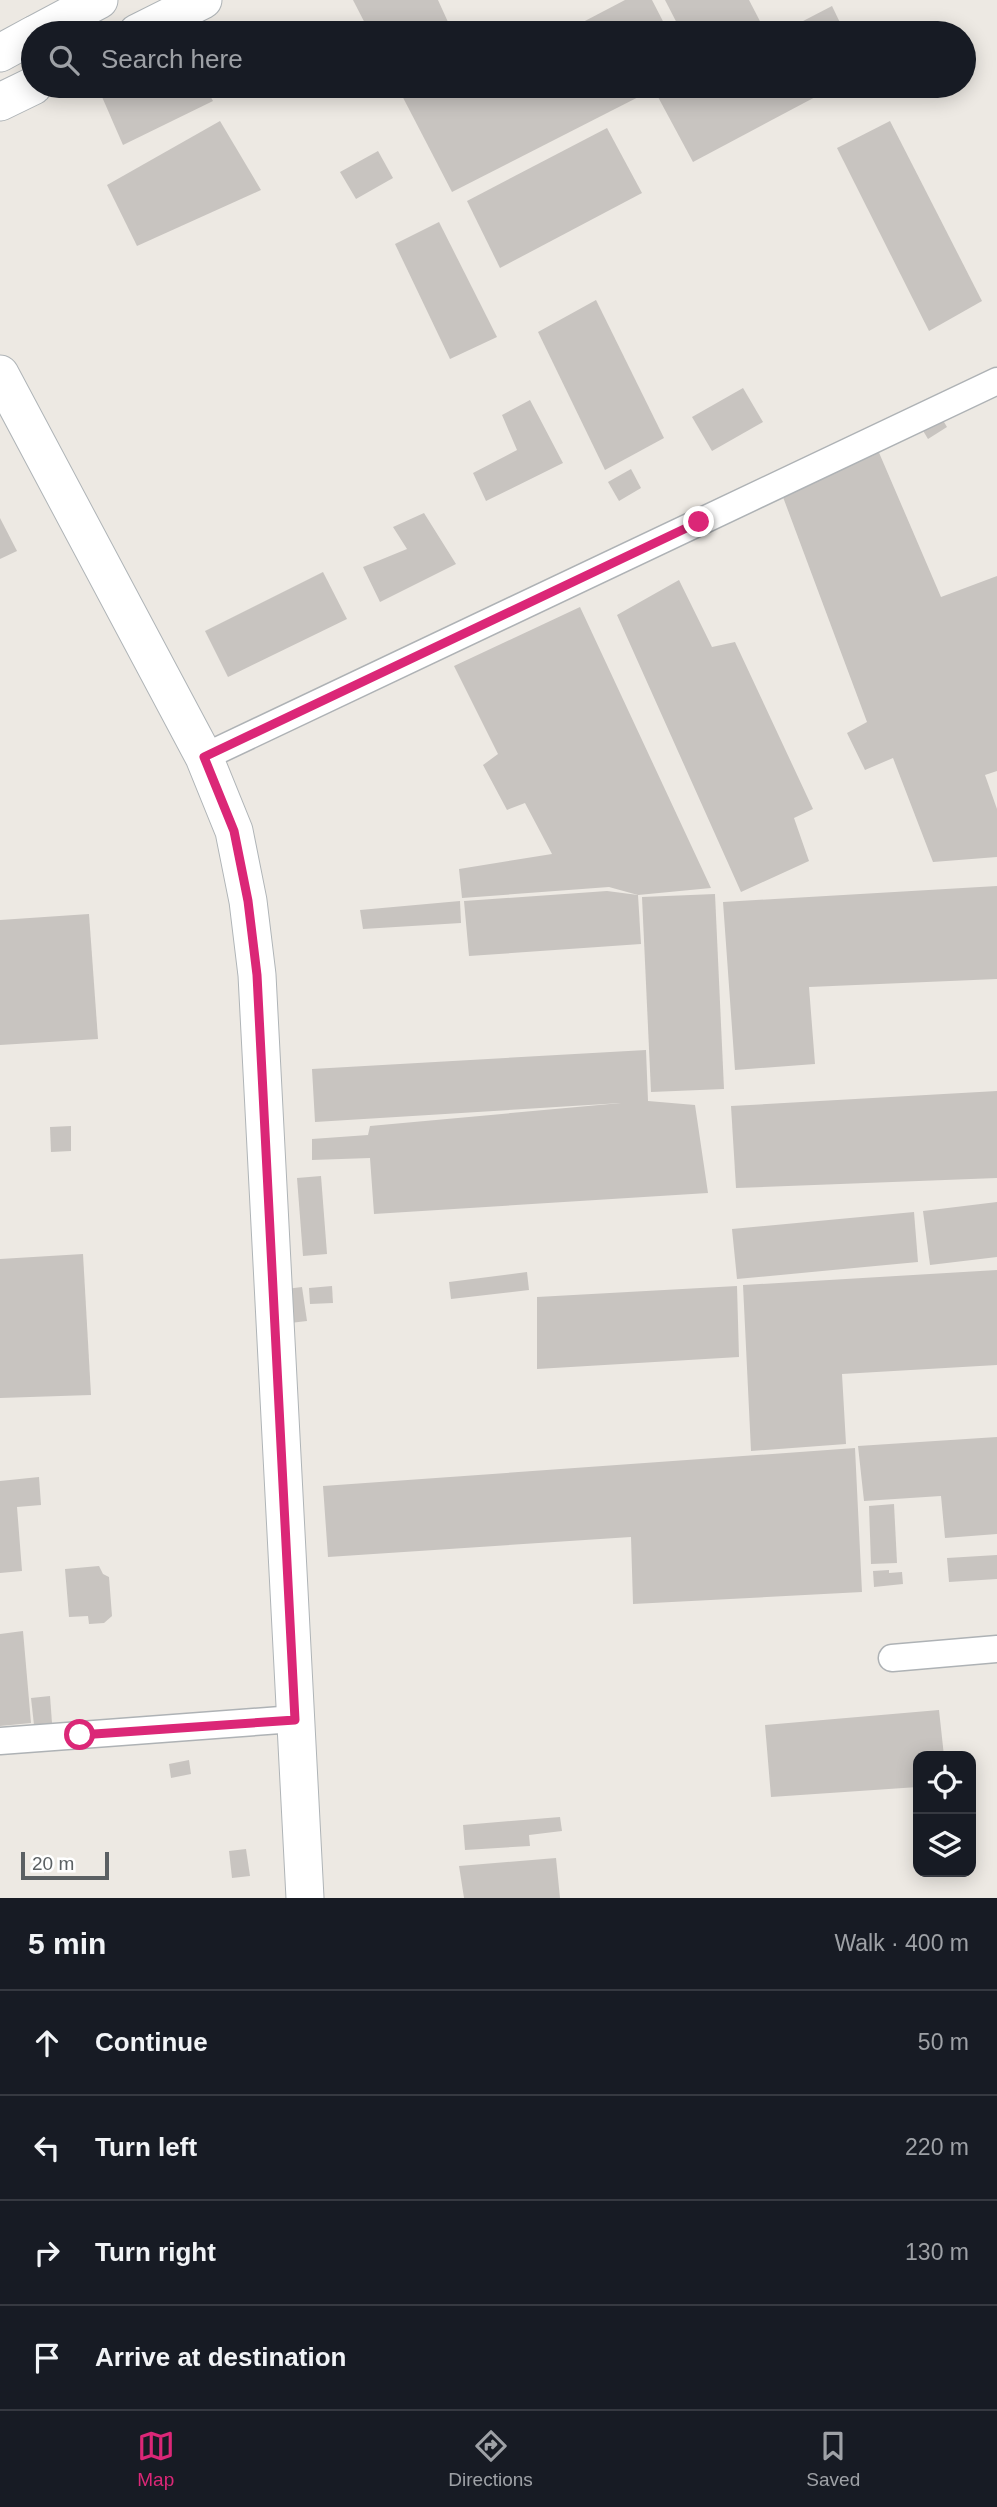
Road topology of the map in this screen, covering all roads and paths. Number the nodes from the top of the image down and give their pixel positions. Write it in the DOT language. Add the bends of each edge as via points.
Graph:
graph roads {
  1 [pos="99,0"];
  2 [pos="203,0"];
  3 [pos="59,21"];
  4 [pos="161,21"];
  5 [pos="21,42"];
  6 [pos="0,53"];
  7 [pos="21,92"];
  8 [pos="0,102"];
  9 [pos="0,374"];
  10 [pos="997,381"];
  11 [pos="204,757"];
  12 [pos="997,1649"];
  13 [pos="892,1658"];
  14 [pos="295,1720"];
  15 [pos="0,1741"];
  16 [pos="305,1898"];
  1 -- 3 [label="street"];
  2 -- 4 [label="street"];
  5 -- 6 [label="street"];
  7 -- 8 [label="street"];
  9 -- 11 [label="street"];
  10 -- 11 [label="street"];
  11 -- 14 [label="street" via="234,831 257,975"];
  12 -- 13 [label="street"];
  14 -- 15 [label="street"];
  14 -- 16 [label="street"];
}
